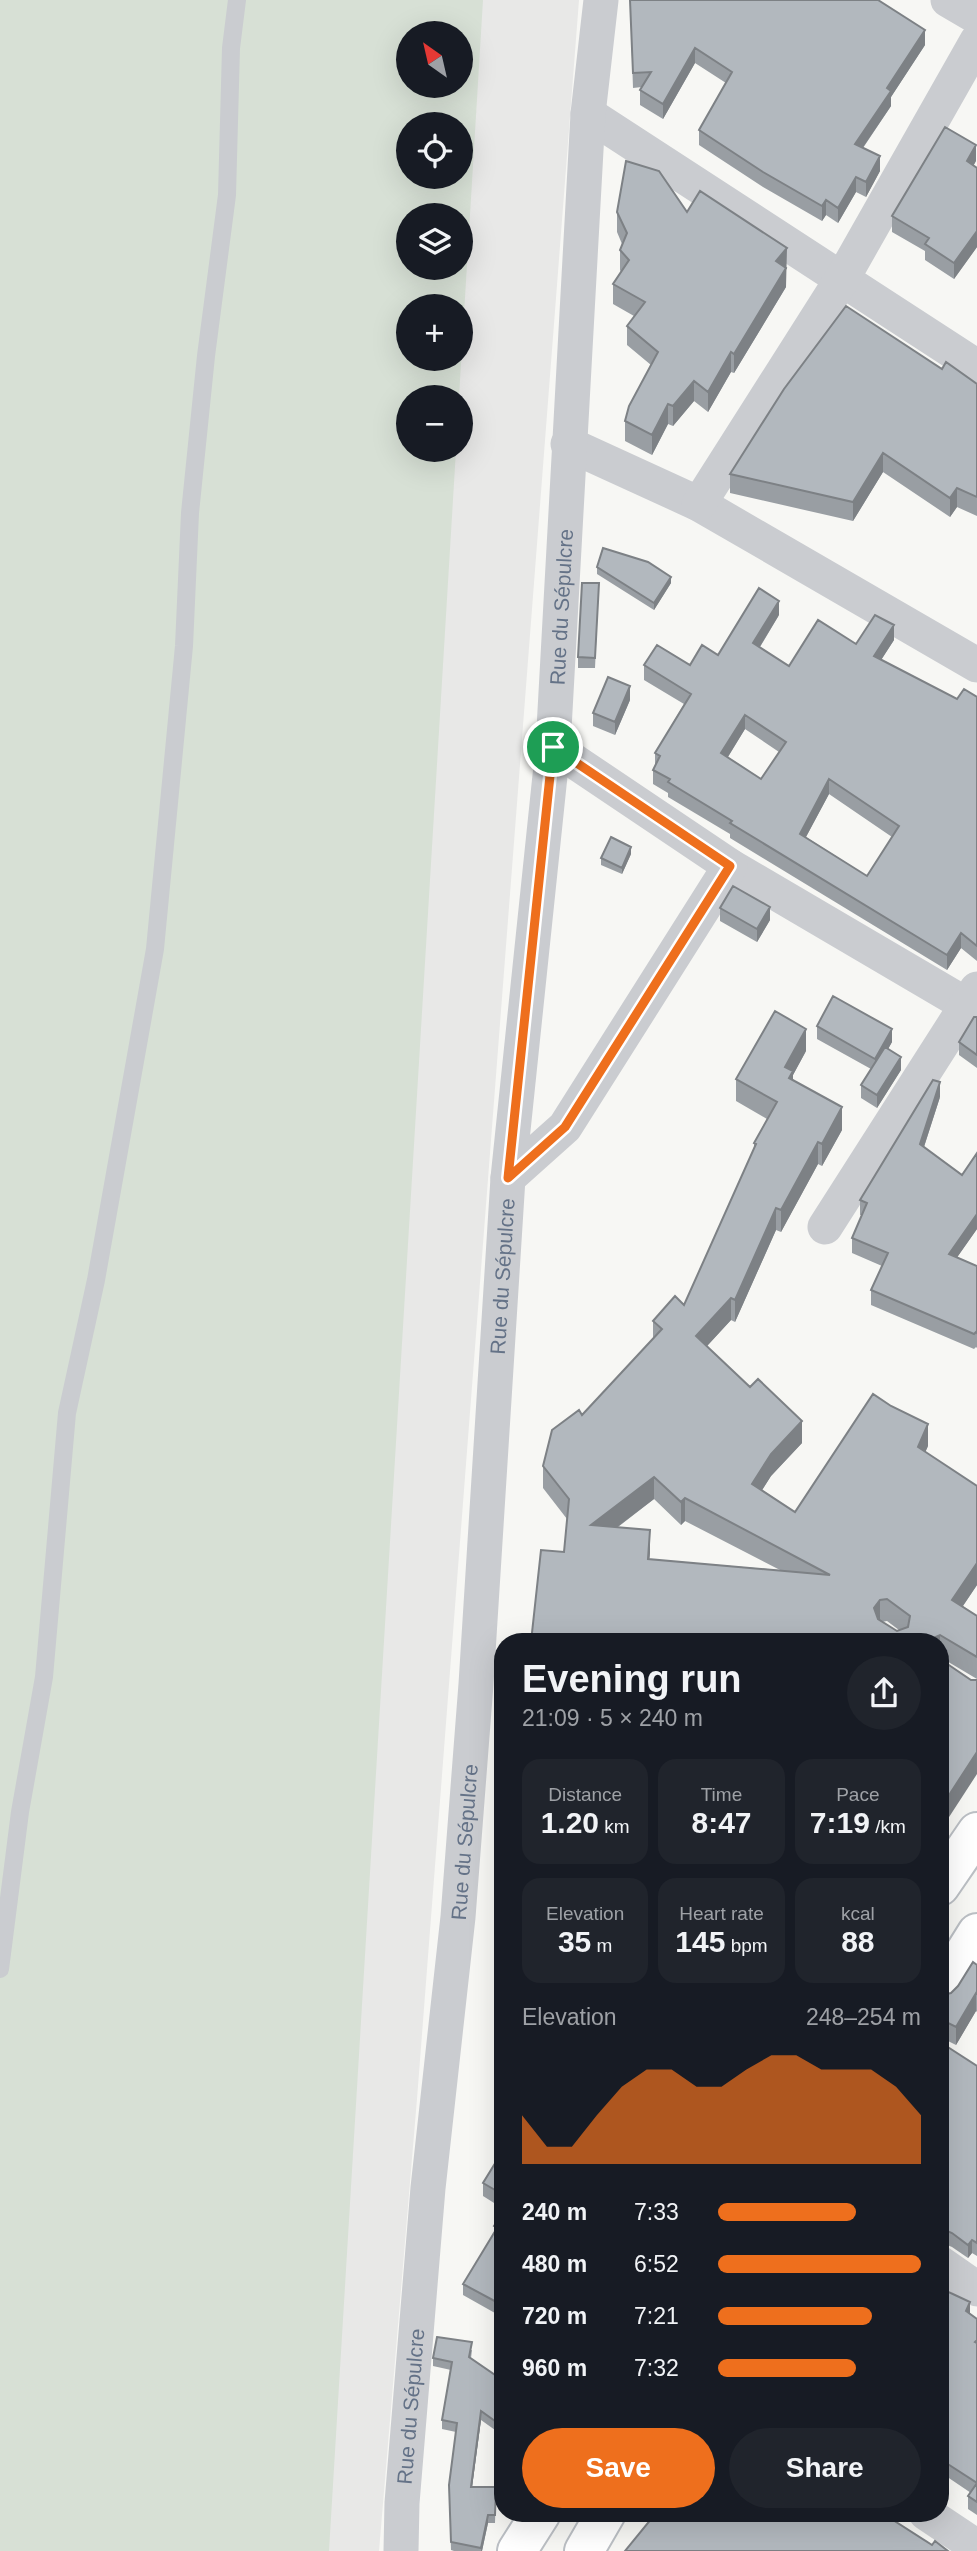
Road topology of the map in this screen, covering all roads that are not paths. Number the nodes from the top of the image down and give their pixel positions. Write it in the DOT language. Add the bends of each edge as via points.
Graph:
graph roads {
  1 [pos="237,0"];
  2 [pos="601,0"];
  3 [pos="948,0"];
  4 [pos="977,17"];
  5 [pos="977,41"];
  6 [pos="588,114"];
  7 [pos="842,279"];
  8 [pos="977,367"];
  9 [pos="568,444"];
  10 [pos="699,504"];
  11 [pos="977,665"];
  12 [pos="553,747"];
  13 [pos="730,866"];
  14 [pos="974,1002"];
  15 [pos="508,1178"];
  16 [pos="825,1227"];
  17 [pos="977,1832"];
  18 [pos="949,1873"];
  19 [pos="973,1949"];
  20 [pos="0,1969"];
  21 [pos="949,1980"];
  22 [pos="949,2269"];
  23 [pos="977,2289"];
  24 [pos="535,2522"];
  25 [pos="601,2522"];
  26 [pos="940,2522"];
  27 [pos="977,2547"];
  28 [pos="401,2551"];
  29 [pos="517,2551"];
  30 [pos="584,2551"];
  1 -- 20 [label="lane" via="231,48 228,195 190,513 184,646 155,949 96,1279 67,1413 44,1678 20,1812"];
  2 -- 6 [label="street, Rue du Sépulcre"];
  3 -- 4 [label="street"];
  5 -- 7 [label="street"];
  6 -- 7 [label="street"];
  6 -- 9 [label="street, Rue du Sépulcre"];
  7 -- 8 [label="street"];
  7 -- 10 [label="street"];
  9 -- 10 [label="street"];
  9 -- 12 [label="street, Rue du Sépulcre"];
  10 -- 11 [label="street"];
  12 -- 13 [label="street"];
  12 -- 15 [label="street, Rue du Sépulcre"];
  13 -- 14 [label="street"];
  13 -- 15 [label="street" via="565,1127"];
  14 -- 16 [label="street"];
  15 -- 28 [label="street, Rue du Sépulcre" via="458,1917 428,2188"];
  17 -- 18 [label="main road"];
  19 -- 21 [label="main road"];
  22 -- 23 [label="street"];
  24 -- 29 [label="main road"];
  25 -- 30 [label="main road"];
  26 -- 27 [label="street"];
}
